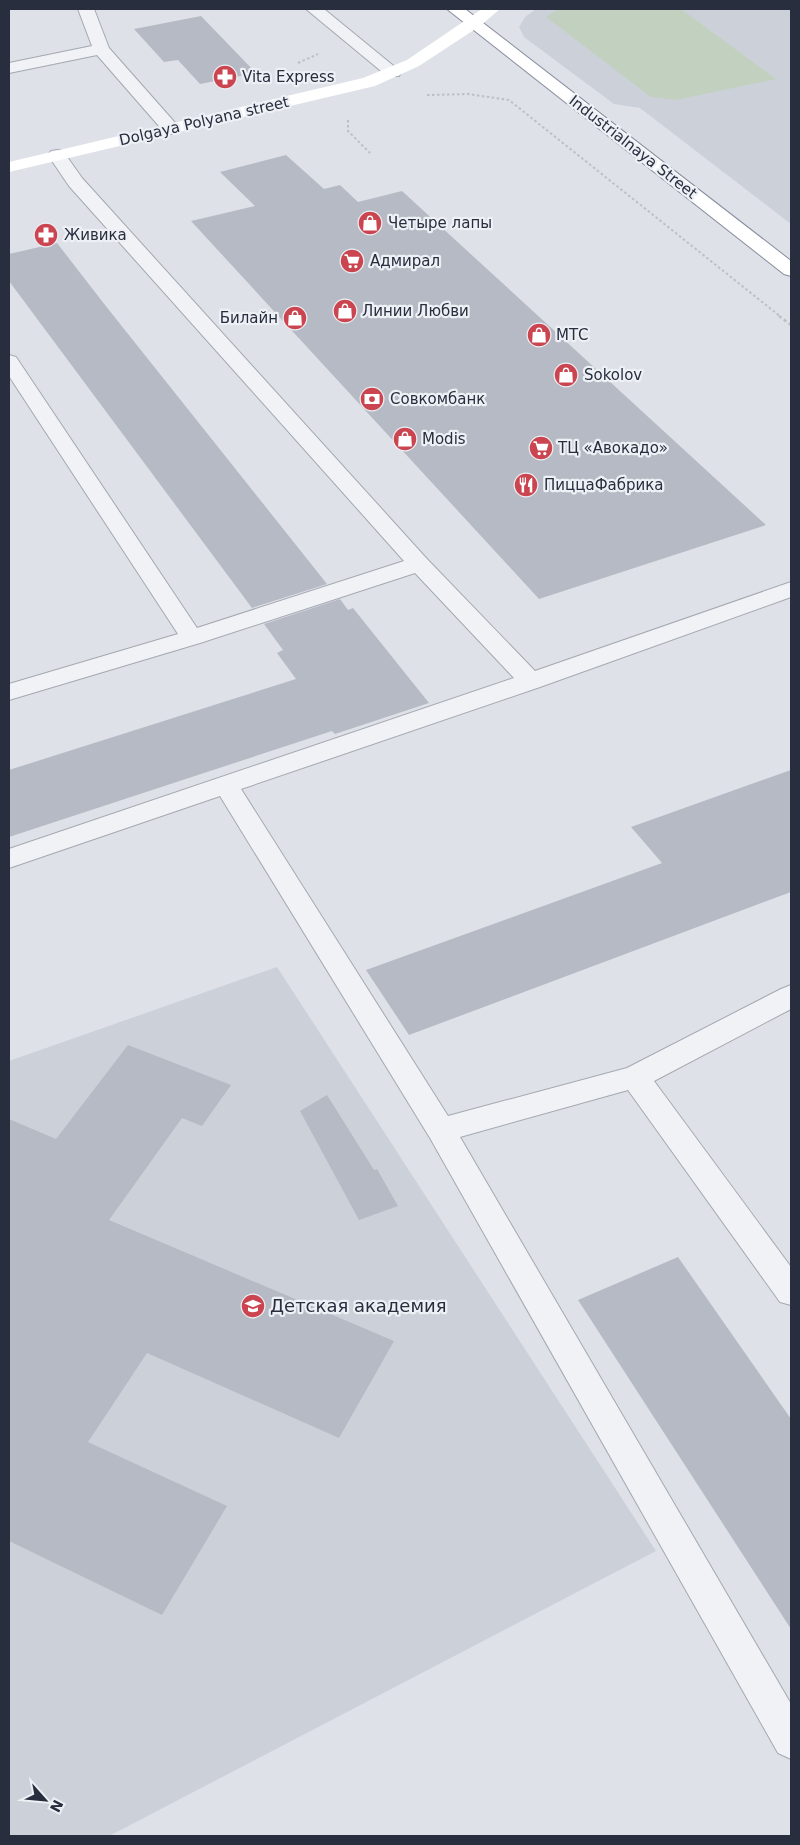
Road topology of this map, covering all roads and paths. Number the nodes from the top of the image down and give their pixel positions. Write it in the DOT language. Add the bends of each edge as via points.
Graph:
graph roads {
  1 [pos="86,9"];
  2 [pos="314,9"];
  3 [pos="455,9"];
  4 [pos="492,9"];
  5 [pos="474,23"];
  6 [pos="101,49"];
  7 [pos="324,50"];
  8 [pos="295,64"];
  9 [pos="9,68"];
  10 [pos="393,72"];
  11 [pos="420,96"];
  12 [pos="171,129"];
  13 [pos="58,155"];
  14 [pos="9,167"];
  15 [pos="791,270"];
  16 [pos="791,325"];
  17 [pos="9,361"];
  18 [pos="419,564"];
  19 [pos="791,589"];
  20 [pos="192,638"];
  21 [pos="531,681"];
  22 [pos="9,692"];
  23 [pos="225,784"];
  24 [pos="9,859"];
  25 [pos="791,996"];
  26 [pos="635,1077"];
  27 [pos="441,1130"];
  28 [pos="791,1292"];
  29 [pos="791,1740"];
  1 -- 6 [label="lane"];
  2 -- 10 [label="lane"];
  3 -- 5 [label="main road, Industrialnaya Street"];
  4 -- 5 [label="main road, Dolgaya Polyana street"];
  5 -- 10 [label="main road, Dolgaya Polyana street" via="413,63"];
  5 -- 15 [label="main road, Industrialnaya Street"];
  6 -- 9 [label="lane"];
  6 -- 12 [label="lane"];
  7 -- 8 [label="path"];
  10 -- 12 [label="main road, Dolgaya Polyana street" via="369,82"];
  11 -- 16 [label="path" via="450,93 492,95 509,100"];
  12 -- 13 [label="main road, Dolgaya Polyana street"];
  13 -- 14 [label="main road, Dolgaya Polyana street"];
  13 -- 18 [label="lane" via="75,182"];
  17 -- 20 [label="lane"];
  18 -- 20 [label="lane"];
  18 -- 21 [label="lane"];
  19 -- 21 [label="lane"];
  20 -- 22 [label="lane"];
  21 -- 23 [label="lane"];
  23 -- 24 [label="lane"];
  23 -- 27 [label="lane"];
  25 -- 26 [label="lane"];
  26 -- 27 [label="lane"];
  26 -- 28 [label="lane"];
  27 -- 29 [label="lane"];
}
